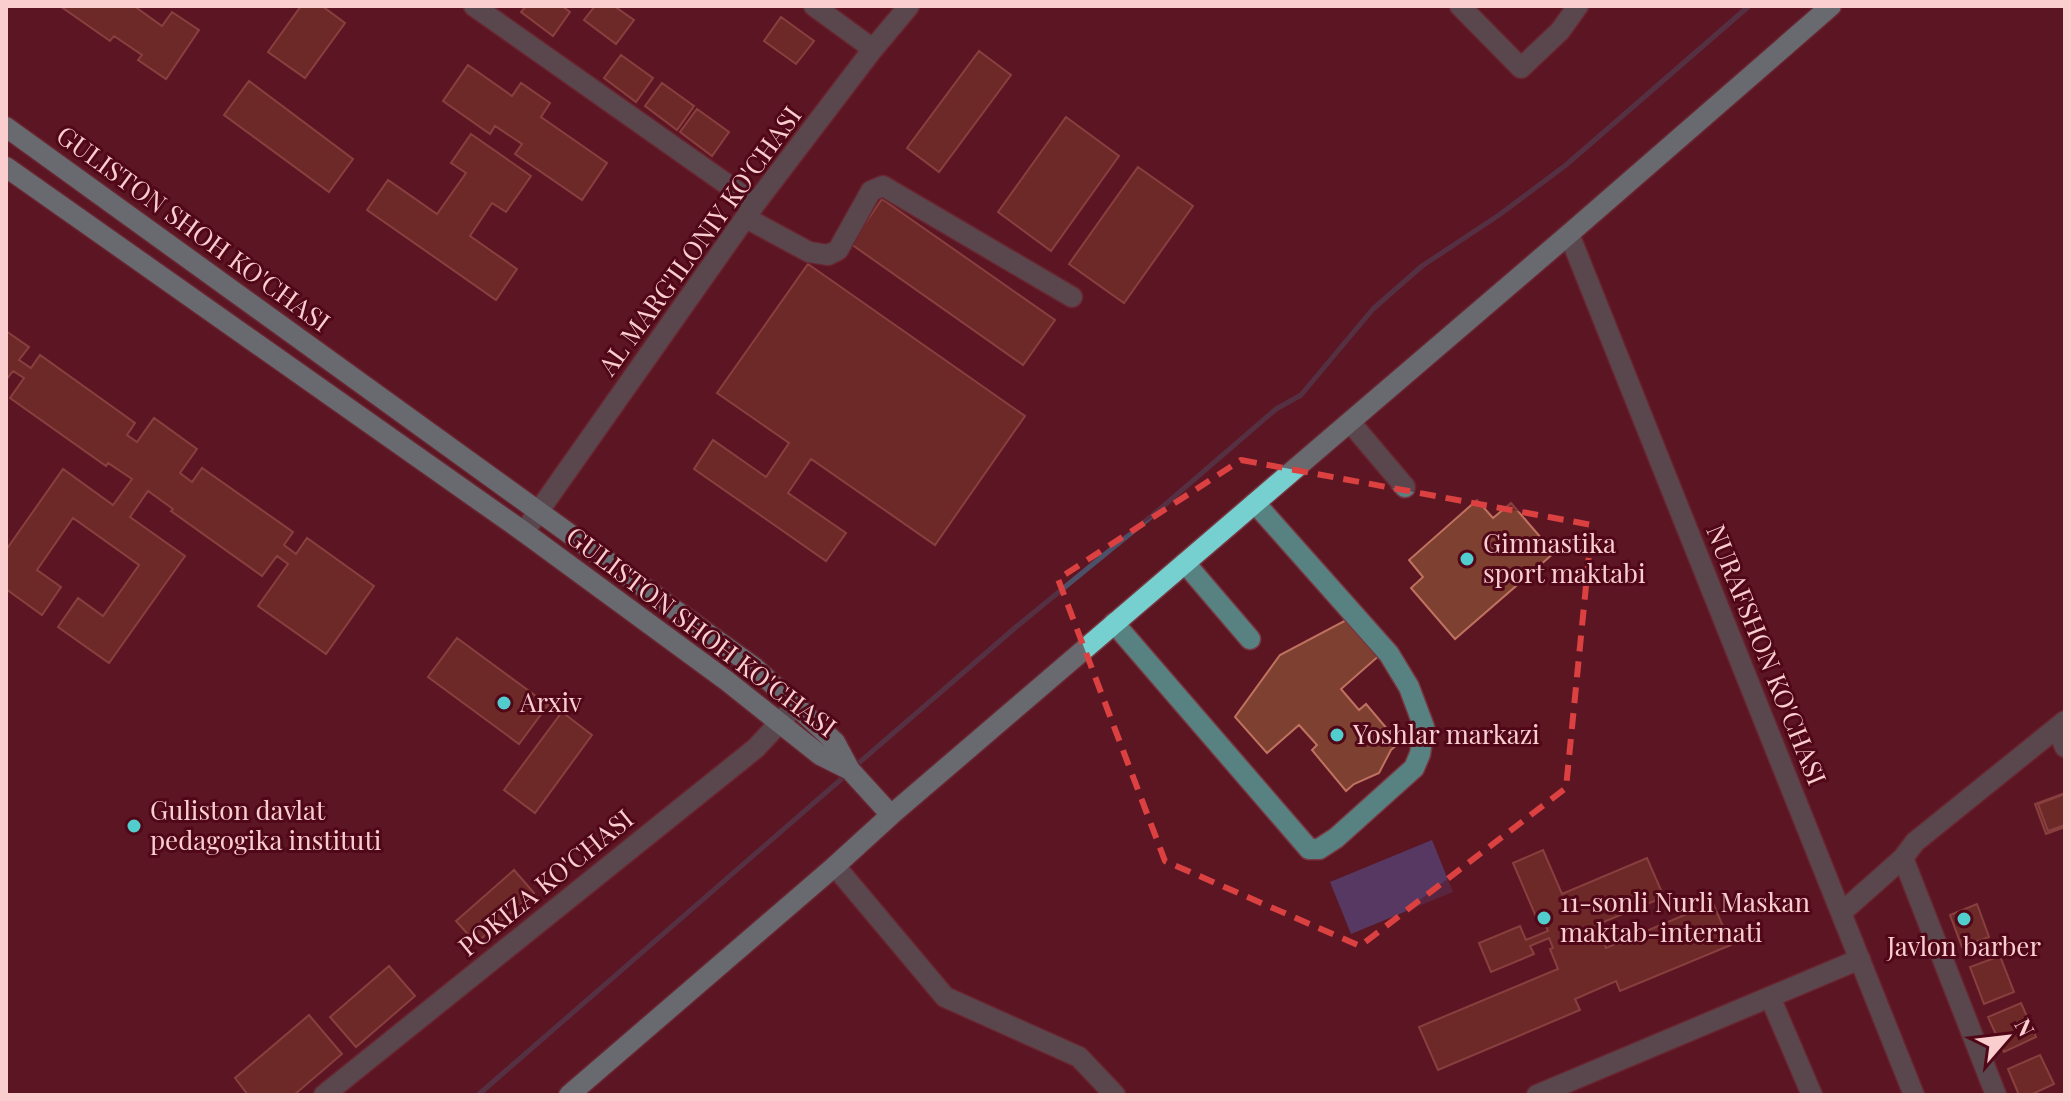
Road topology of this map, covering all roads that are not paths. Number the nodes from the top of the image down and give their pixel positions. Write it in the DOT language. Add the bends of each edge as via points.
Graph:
graph roads {
  1 [pos="474,6"];
  2 [pos="814,6"];
  3 [pos="909,6"];
  4 [pos="1460,6"];
  5 [pos="1578,6"];
  6 [pos="1831,6"];
  7 [pos="873,49"];
  8 [pos="6,127"];
  9 [pos="6,167"];
  10 [pos="751,211"];
  11 [pos="1569,234"];
  12 [pos="1072,297"];
  13 [pos="1350,422"];
  14 [pos="1405,487"];
  15 [pos="1255,503"];
  16 [pos="538,510"];
  17 [pos="524,532"];
  18 [pos="1185,563"];
  19 [pos="1114,623"];
  20 [pos="1250,639"];
  21 [pos="796,705"];
  22 [pos="779,723"];
  23 [pos="2062,732"];
  24 [pos="850,770"];
  25 [pos="885,808"];
  26 [pos="1903,858"];
  27 [pos="835,866"];
  28 [pos="1841,913"];
  29 [pos="1860,959"];
  30 [pos="1770,997"];
  31 [pos="324,1095"];
  32 [pos="569,1095"];
  33 [pos="1115,1095"];
  34 [pos="1537,1095"];
  35 [pos="1812,1095"];
  36 [pos="1914,1095"];
  37 [pos="1996,1095"];
  1 -- 10 [label="street"];
  2 -- 7 [label="street"];
  3 -- 7 [label="street, AL MARG'ILONIY KO'CHASI"];
  4 -- 5 [label="street" via="1521,68"];
  6 -- 11 [label="main road"];
  7 -- 10 [label="street, AL MARG'ILONIY KO'CHASI"];
  8 -- 16 [label="main road, GULISTON SHOH KO'CHASI"];
  9 -- 17 [label="main road, GULISTON SHOH KO'CHASI"];
  10 -- 12 [label="street" via="809,252 828,255 838,250 871,191 883,186"];
  10 -- 16 [label="street, AL MARG'ILONIY KO'CHASI"];
  11 -- 13 [label="main road"];
  11 -- 28 [label="street, NURAFSHON KO'CHASI"];
  13 -- 14 [label="street"];
  13 -- 15 [label="main road"];
  15 -- 18 [label="main road"];
  15 -- 19 [label="street" via="1389,654 1424,727 1414,768 1336,838 1309,849"];
  16 -- 17 [label="street, AL MARG'ILONIY KO'CHASI"];
  16 -- 21 [label="main road, GULISTON SHOH KO'CHASI" via="754,667"];
  17 -- 22 [label="main road, GULISTON SHOH KO'CHASI"];
  18 -- 19 [label="main road"];
  18 -- 20 [label="street"];
  19 -- 25 [label="main road"];
  21 -- 22 [label="street, POKIZA KO'CHASI"];
  21 -- 24 [label="main road, GULISTON SHOH KO'CHASI" via="835,742"];
  22 -- 24 [label="main road, GULISTON SHOH KO'CHASI" via="820,755"];
  22 -- 31 [label="street, POKIZA KO'CHASI" via="756,748"];
  23 -- 26 [label="street" via="1915,842"];
  24 -- 25 [label="main road"];
  25 -- 27 [label="main road"];
  26 -- 28 [label="street"];
  26 -- 37 [label="street"];
  27 -- 32 [label="main road"];
  27 -- 33 [label="street" via="945,997 1079,1057"];
  28 -- 29 [label="street, NURAFSHON KO'CHASI"];
  29 -- 30 [label="street"];
  29 -- 36 [label="street, NURAFSHON KO'CHASI"];
  30 -- 34 [label="street"];
  30 -- 35 [label="street"];
}
